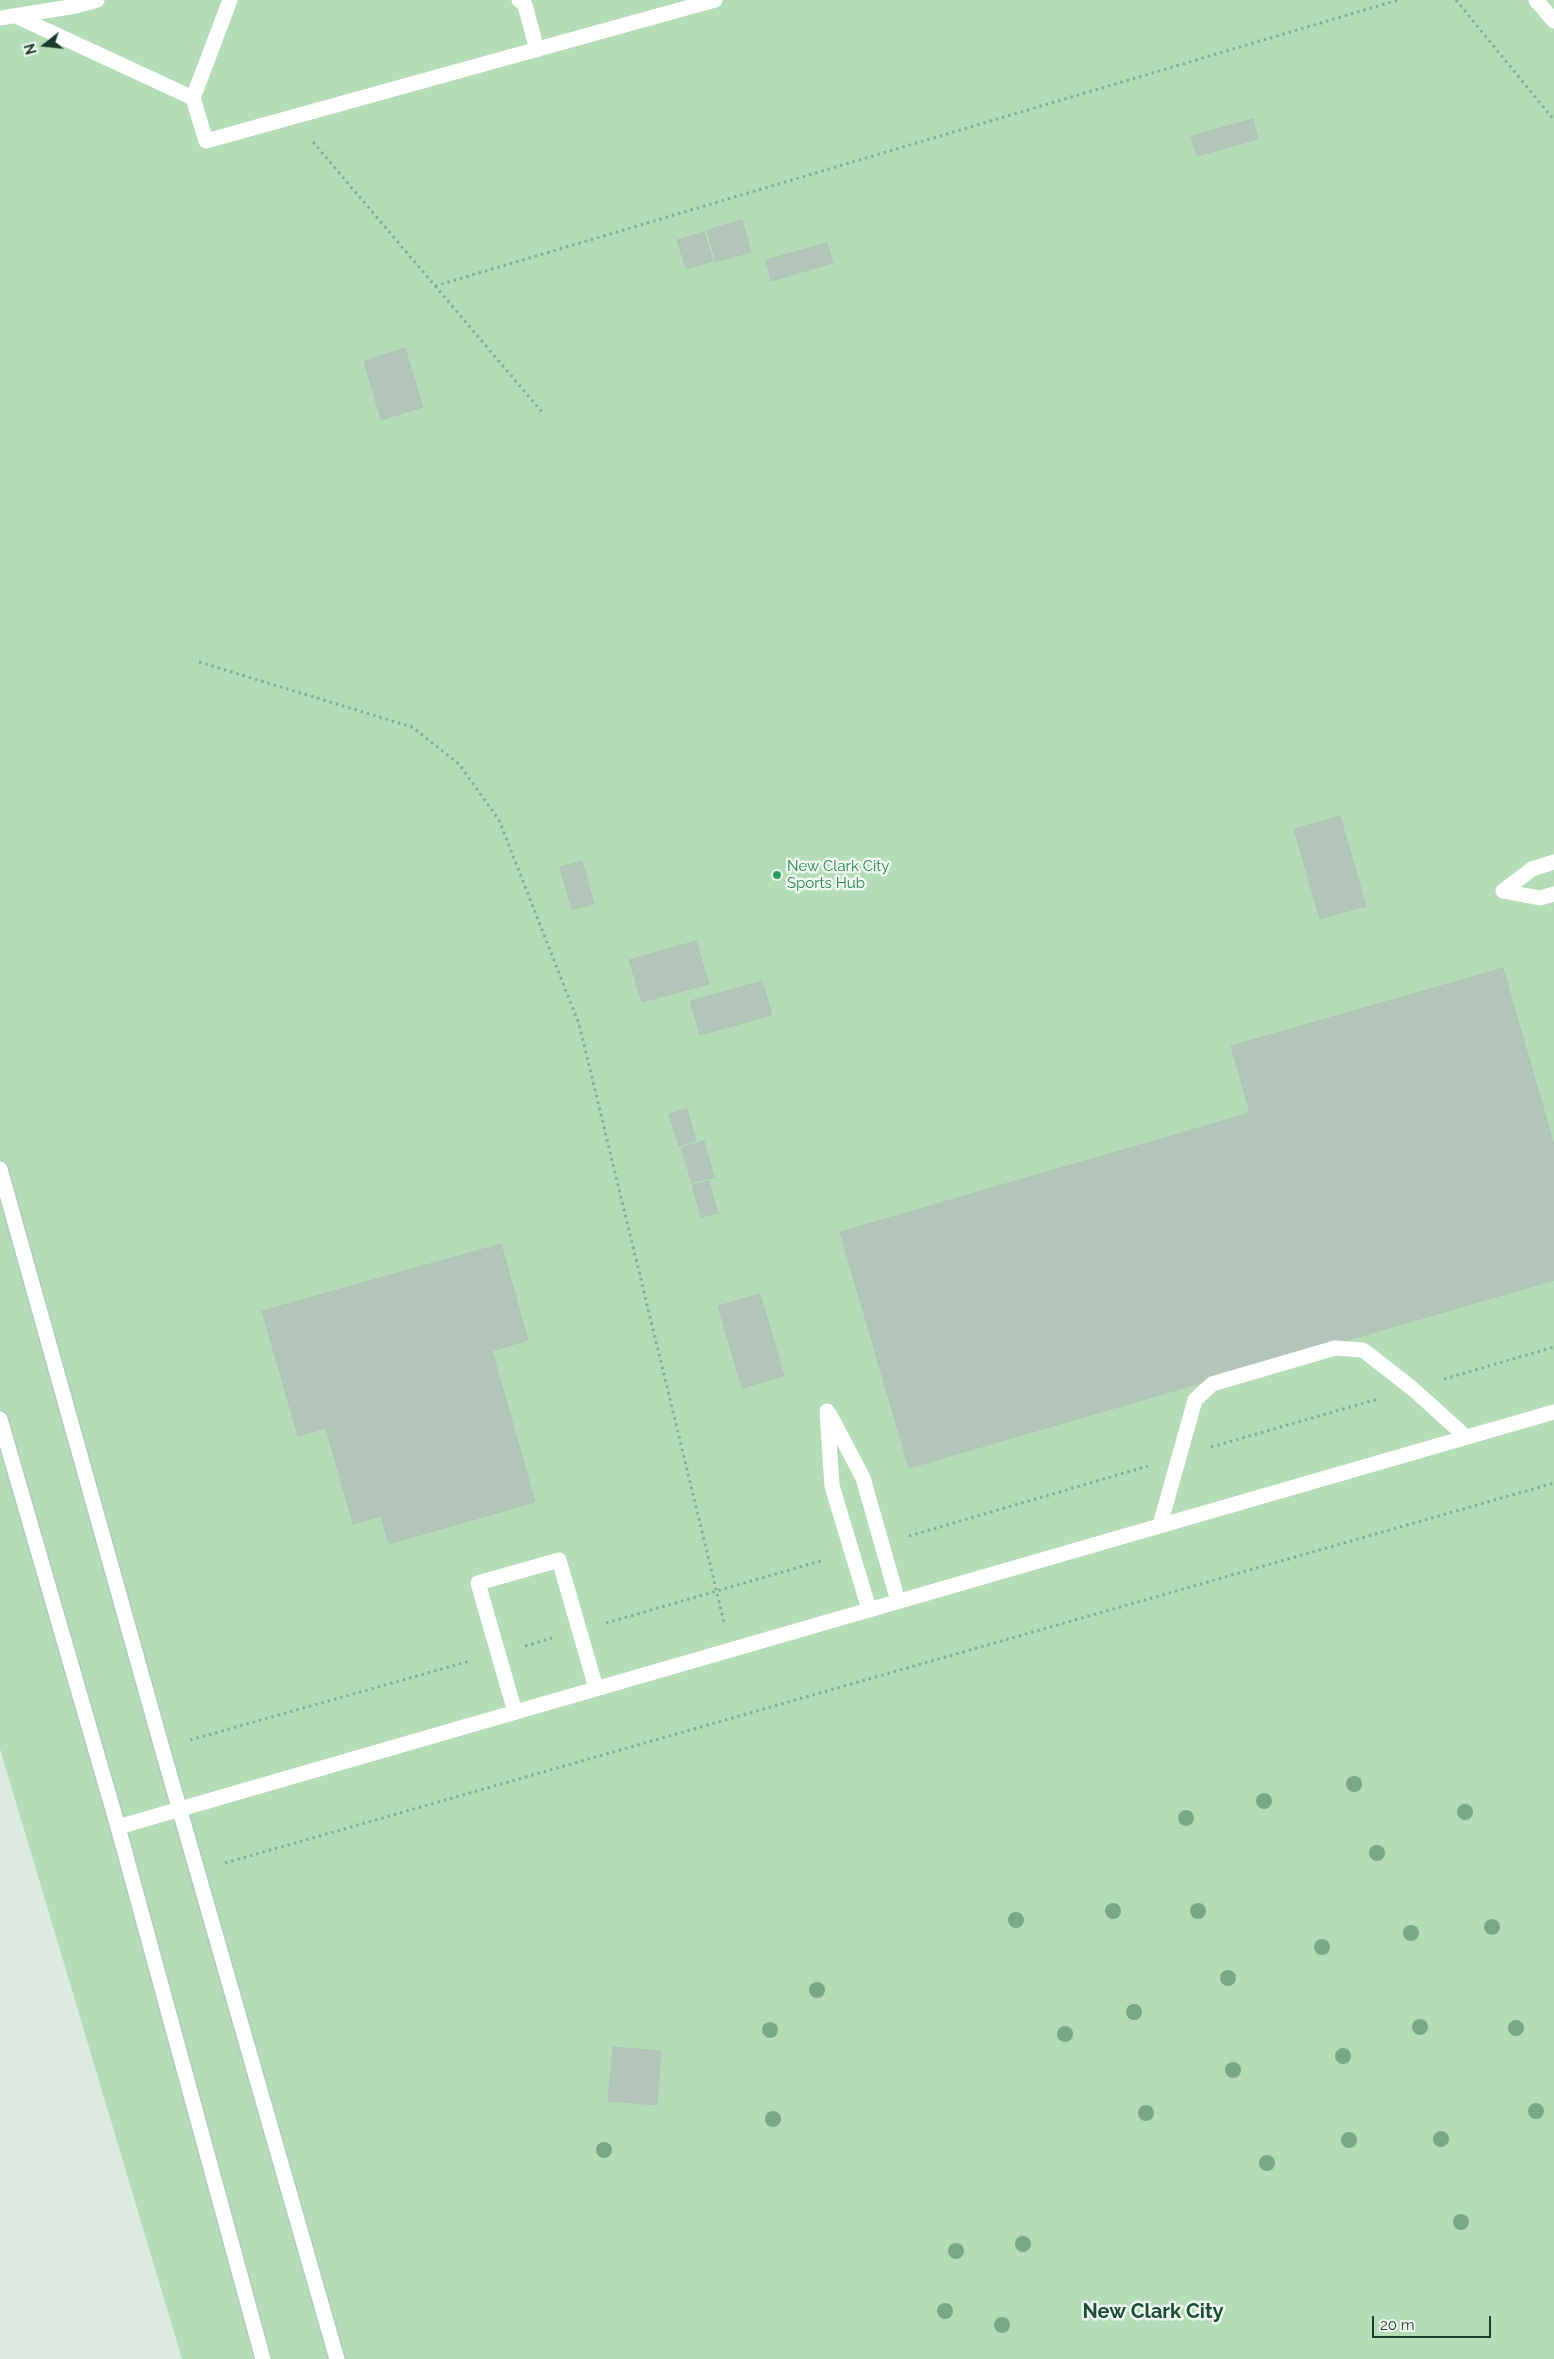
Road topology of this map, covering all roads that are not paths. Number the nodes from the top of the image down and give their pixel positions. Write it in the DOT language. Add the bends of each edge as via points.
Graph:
graph roads {
  1 [pos="97,0"];
  2 [pos="230,0"];
  3 [pos="715,0"];
  4 [pos="1536,0"];
  5 [pos="524,2"];
  6 [pos="18,17"];
  7 [pos="0,18"];
  8 [pos="1554,21"];
  9 [pos="537,50"];
  10 [pos="193,98"];
  11 [pos="1554,862"];
  12 [pos="1554,894"];
  13 [pos="0,1169"];
  14 [pos="1554,1412"];
  15 [pos="0,1419"];
  16 [pos="1466,1437"];
  17 [pos="1160,1525"];
  18 [pos="898,1601"];
  19 [pos="869,1609"];
  20 [pos="596,1688"];
  21 [pos="515,1712"];
  22 [pos="180,1808"];
  23 [pos="118,1827"];
  24 [pos="263,2359"];
  25 [pos="337,2359"];
  1 -- 6 [label="street"];
  2 -- 10 [label="street"];
  3 -- 9 [label="street"];
  4 -- 8 [label="street"];
  5 -- 9 [label="street"];
  6 -- 7 [label="street"];
  6 -- 10 [label="street"];
  9 -- 10 [label="street" via="206,141"];
  11 -- 12 [label="street" via="1532,869 1503,891 1540,898"];
  13 -- 22 [label="street"];
  14 -- 16 [label="street"];
  15 -- 23 [label="street"];
  16 -- 17 [label="street"];
  16 -- 17 [label="street" via="1363,1350 1335,1348 1240,1375 1212,1384 1195,1400"];
  17 -- 18 [label="street"];
  18 -- 19 [label="street"];
  18 -- 19 [label="street" via="863,1478 827,1410 832,1486"];
  19 -- 20 [label="street"];
  20 -- 21 [label="street"];
  20 -- 21 [label="street" via="559,1560 478,1583"];
  21 -- 22 [label="street"];
  22 -- 23 [label="street"];
  22 -- 25 [label="street"];
  23 -- 24 [label="street"];
}
